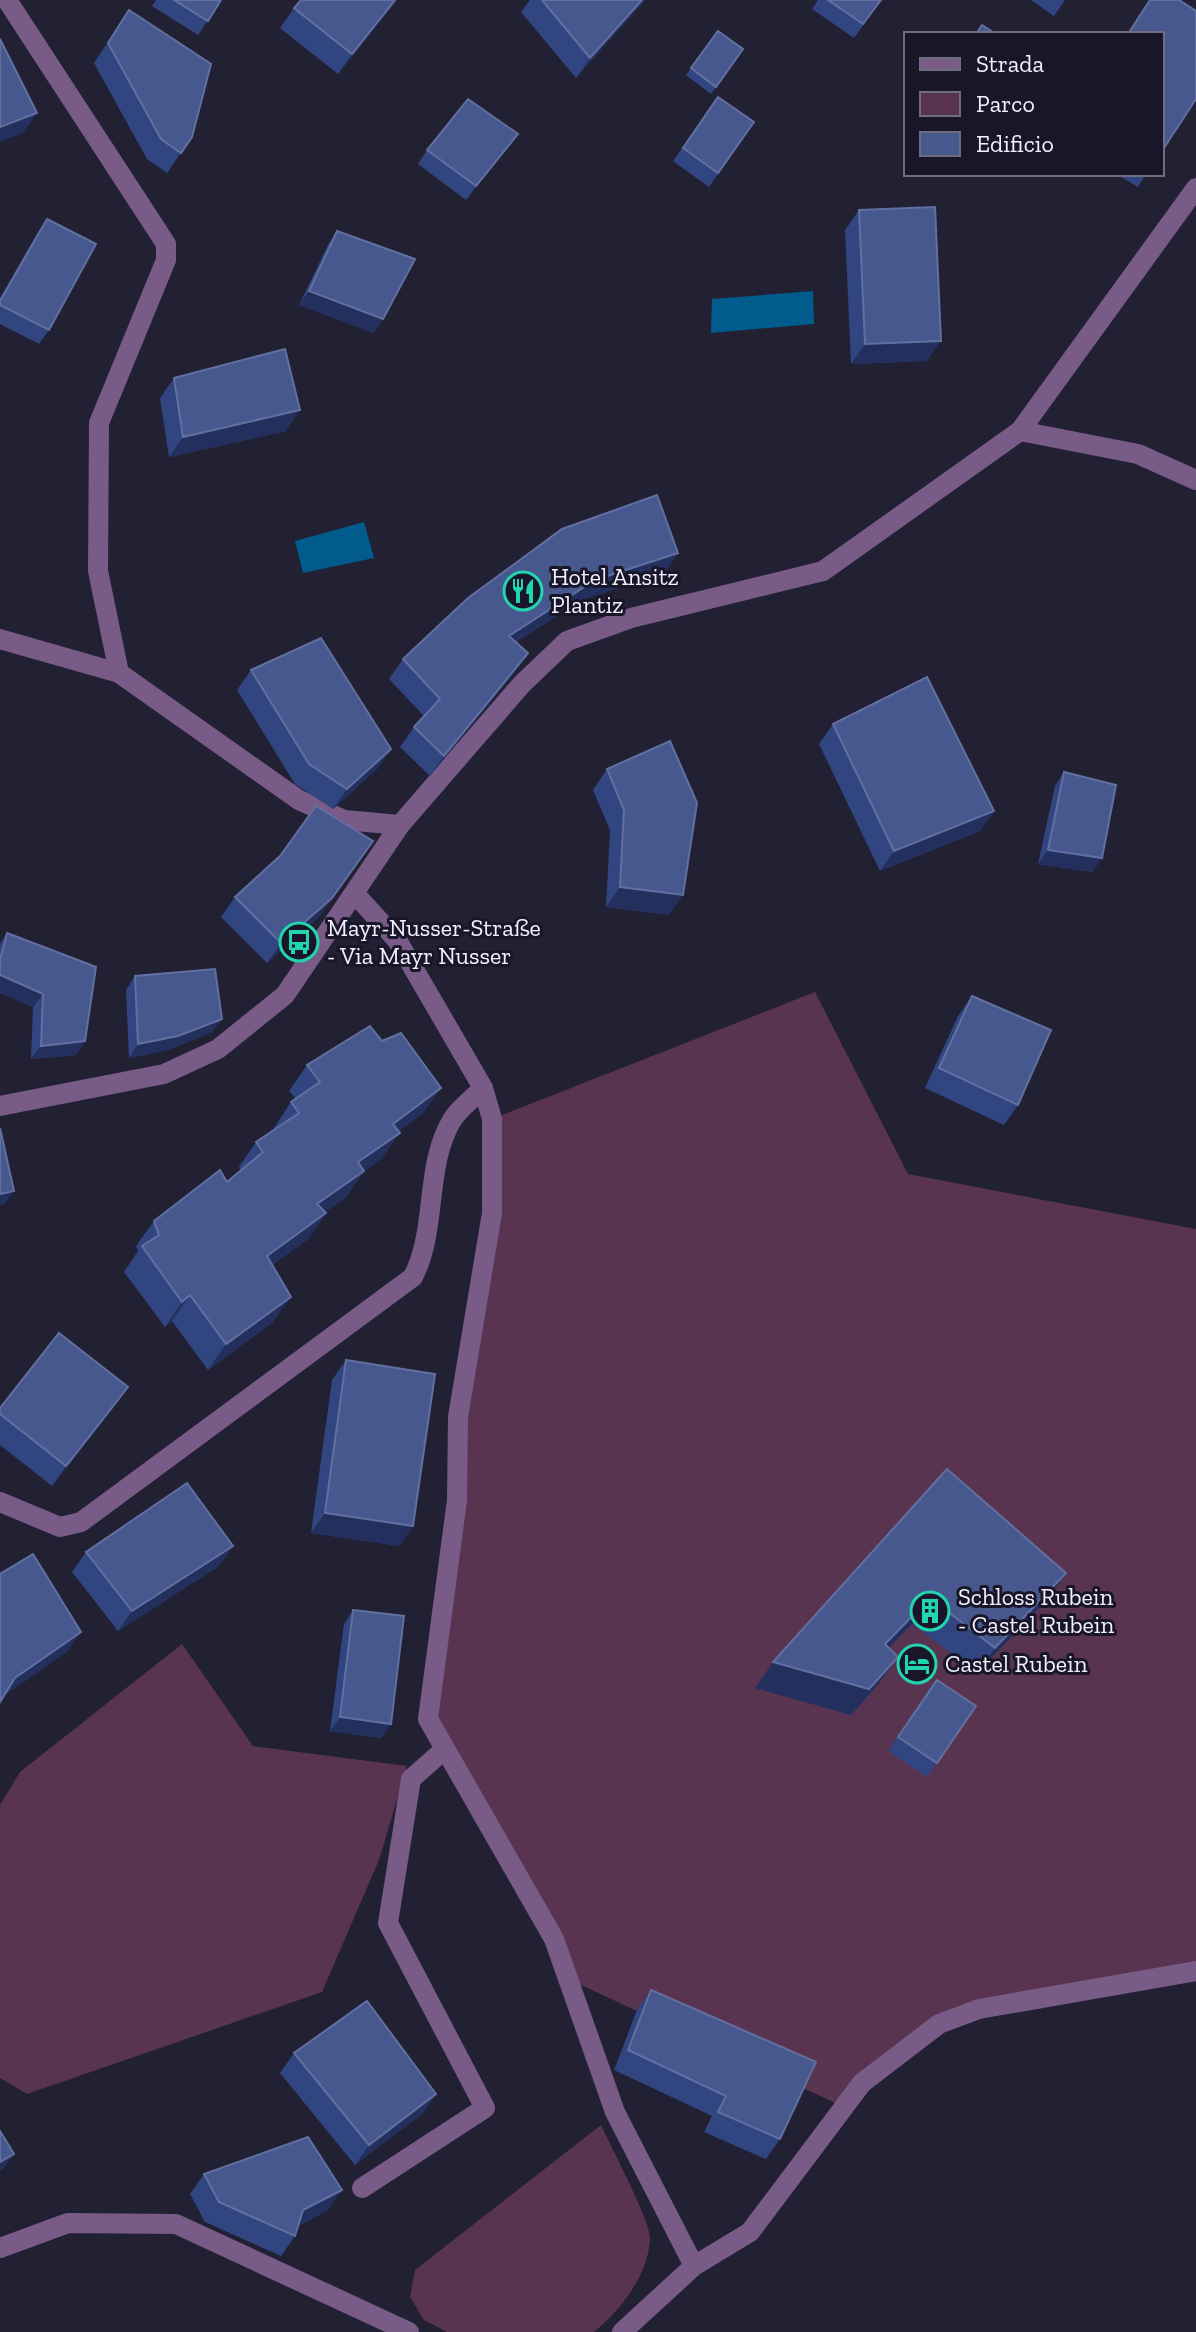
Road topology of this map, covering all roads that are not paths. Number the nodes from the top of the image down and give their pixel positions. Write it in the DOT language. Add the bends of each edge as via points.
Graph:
graph roads {
  1 [pos="7,0"];
  2 [pos="1196,188"];
  3 [pos="1020,431"];
  4 [pos="1196,480"];
  5 [pos="0,639"];
  6 [pos="119,673"];
  7 [pos="400,825"];
  8 [pos="355,894"];
  9 [pos="483,1088"];
  10 [pos="0,1106"];
  11 [pos="0,1502"];
  12 [pos="445,1749"];
  13 [pos="1196,1971"];
  14 [pos="362,2188"];
  15 [pos="0,2248"];
  16 [pos="694,2266"];
  17 [pos="409,2332"];
  18 [pos="622,2332"];
  1 -- 6 [label="street" via="166,244 166,260 99,423 98,571"];
  2 -- 3 [label="street"];
  3 -- 4 [label="street" via="1138,454"];
  3 -- 7 [label="street" via="823,571 631,618 567,641 522,684"];
  5 -- 6 [label="street"];
  6 -- 7 [label="street" via="299,800 344,820"];
  7 -- 8 [label="street"];
  8 -- 9 [label="street" via="397,940"];
  8 -- 10 [label="street" via="285,995 218,1049 164,1074"];
  9 -- 11 [label="street" via="453,1118 437,1160 424,1254 413,1277 81,1522 60,1527"];
  9 -- 12 [label="street" via="492,1119 492,1213 458,1417 457,1500 428,1719"];
  12 -- 14 [label="street" via="411,1779 388,1923 485,2108"];
  12 -- 16 [label="street" via="554,1939 615,2112"];
  13 -- 16 [label="street" via="979,2009 939,2024 862,2083 750,2232"];
  15 -- 17 [label="street" via="68,2223 176,2224"];
  16 -- 18 [label="street"];
}
